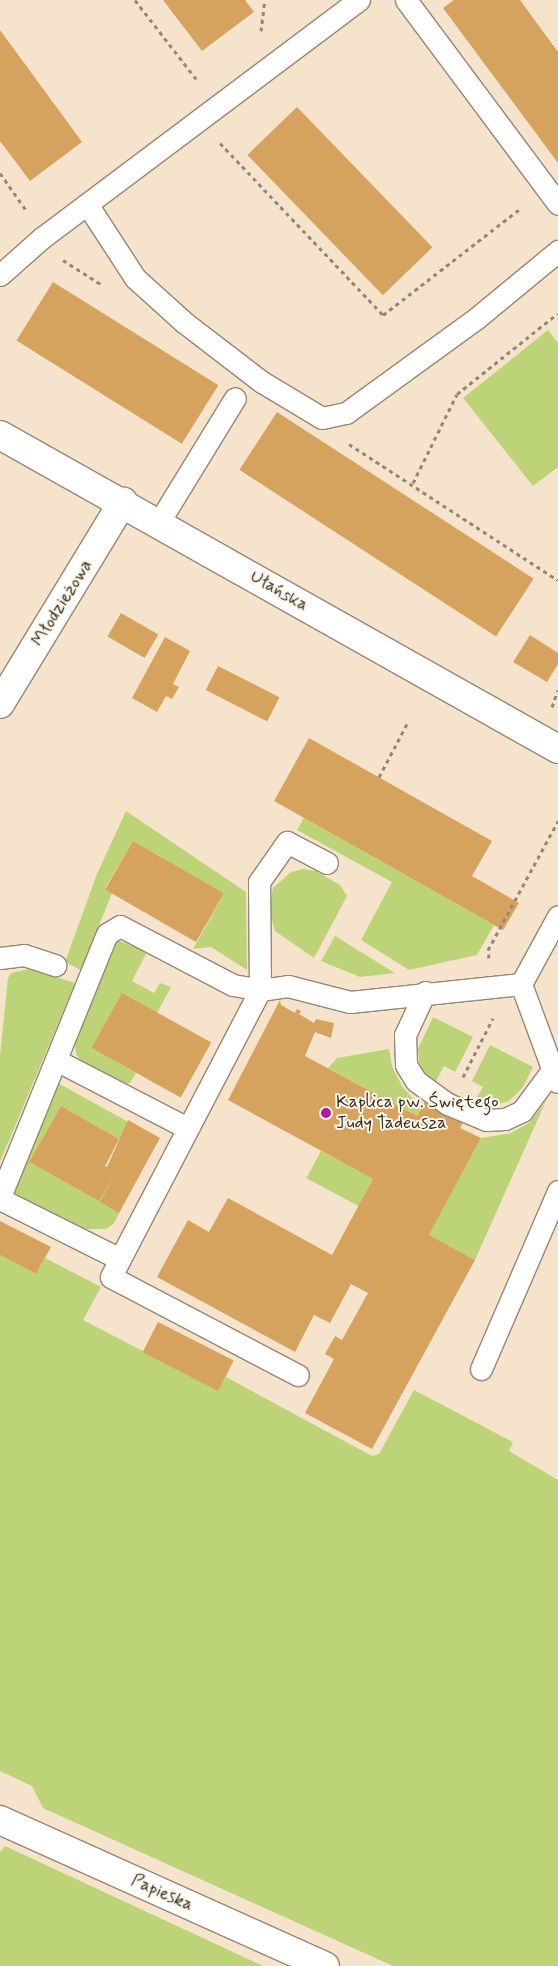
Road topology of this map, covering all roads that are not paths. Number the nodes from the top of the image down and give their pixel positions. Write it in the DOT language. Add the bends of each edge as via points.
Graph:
graph roads {
  1 [pos="359,0"];
  2 [pos="406,0"];
  3 [pos="553,196"];
  4 [pos="87,204"];
  5 [pos="558,251"];
  6 [pos="0,275"];
  7 [pos="235,398"];
  8 [pos="0,435"];
  9 [pos="123,502"];
  10 [pos="159,522"];
  11 [pos="0,704"];
  12 [pos="558,748"];
  13 [pos="327,862"];
  14 [pos="558,916"];
  15 [pos="0,958"];
  16 [pos="55,965"];
  17 [pos="521,984"];
  18 [pos="260,990"];
  19 [pos="425,992"];
  20 [pos="56,1060"];
  21 [pos="556,1078"];
  22 [pos="187,1128"];
  23 [pos="558,1191"];
  24 [pos="0,1198"];
  25 [pos="120,1260"];
  26 [pos="481,1369"];
  27 [pos="298,1375"];
  28 [pos="0,1820"];
  29 [pos="325,1966"];
  1 -- 4 [label="lane"];
  2 -- 3 [label="lane"];
  4 -- 5 [label="lane" via="135,278 185,323 262,382 322,418 346,413 478,317"];
  4 -- 6 [label="lane"];
  7 -- 10 [label="lane"];
  8 -- 9 [label="street, Ułańska"];
  9 -- 10 [label="street, Ułańska"];
  9 -- 11 [label="street, Młodzieżowa"];
  10 -- 12 [label="street, Ułańska"];
  13 -- 18 [label="lane" via="286,842 259,882"];
  14 -- 17 [label="lane"];
  15 -- 16 [label="lane" via="24,956"];
  17 -- 19 [label="lane"];
  17 -- 21 [label="lane"];
  18 -- 19 [label="lane" via="288,986 350,1002"];
  18 -- 20 [label="lane" via="233,985 120,926 107,934 81,978"];
  18 -- 22 [label="lane"];
  19 -- 21 [label="lane" via="405,1035 406,1065 416,1081 448,1104 486,1120 505,1119 522,1111"];
  20 -- 22 [label="lane"];
  20 -- 24 [label="lane"];
  22 -- 25 [label="lane"];
  23 -- 26 [label="lane"];
  24 -- 25 [label="lane"];
  25 -- 27 [label="lane" via="111,1277"];
  28 -- 29 [label="street, Papieska"];
}
